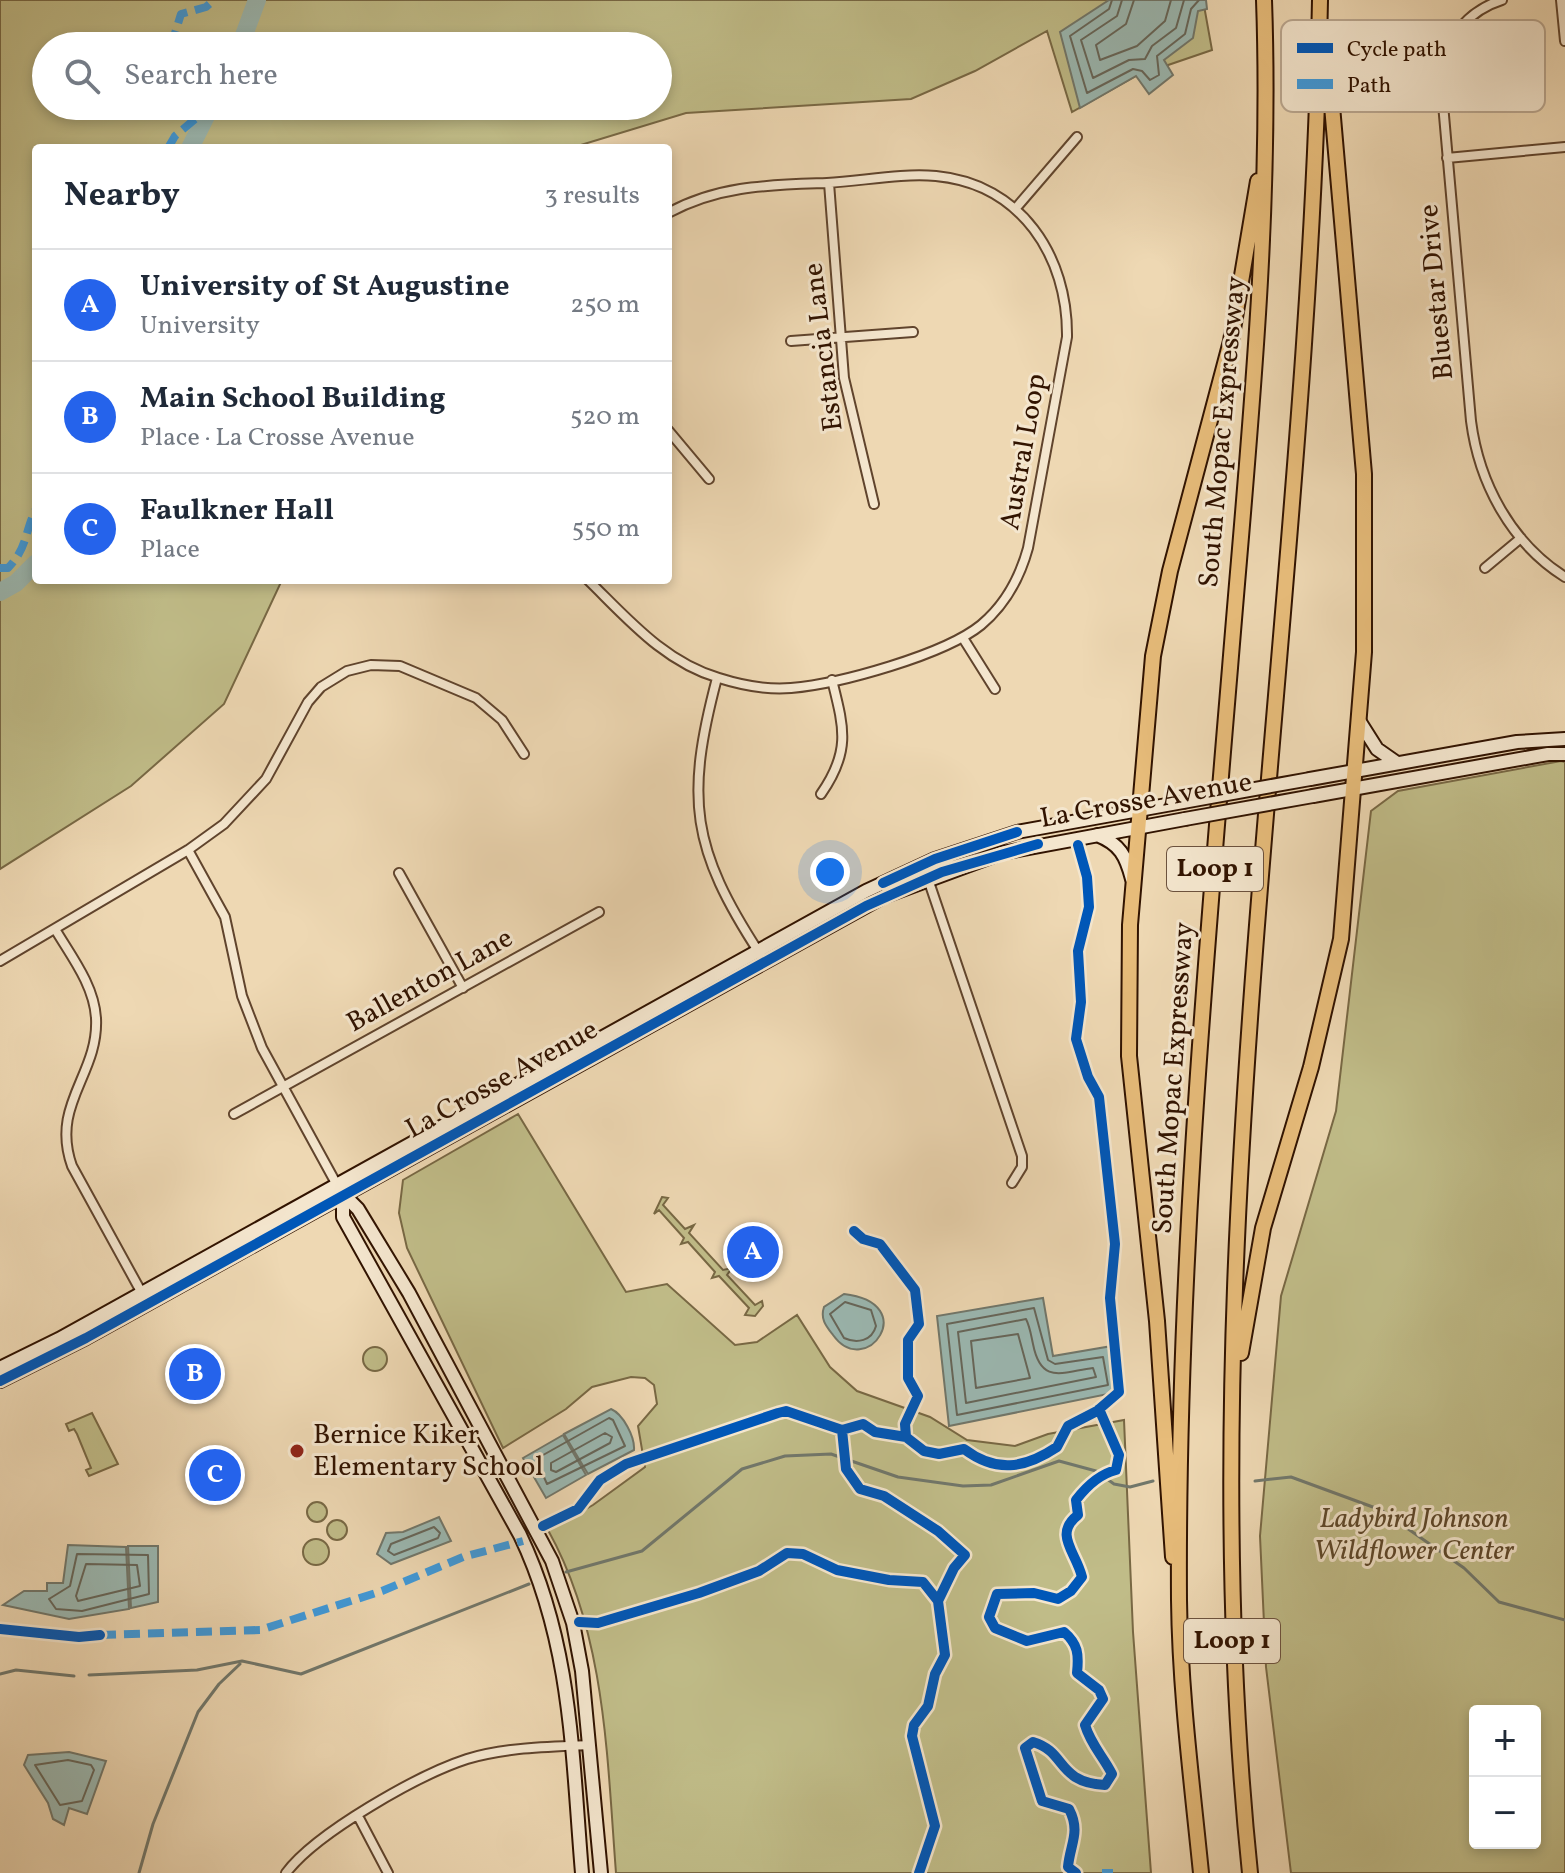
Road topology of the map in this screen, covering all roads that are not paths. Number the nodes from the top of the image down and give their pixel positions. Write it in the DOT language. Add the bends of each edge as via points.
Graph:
graph roads {
  1 [pos="1264,0"];
  2 [pos="1320,0"];
  3 [pos="1502,0"];
  4 [pos="1561,0"];
  5 [pos="1482,3"];
  6 [pos="1320,20"];
  7 [pos="1323,20"];
  8 [pos="1467,20"];
  9 [pos="1565,41"];
  10 [pos="1317,112"];
  11 [pos="1333,112"];
  12 [pos="1442,112"];
  13 [pos="1077,137"];
  14 [pos="1265,137"];
  15 [pos="1565,147"];
  16 [pos="1447,158"];
  17 [pos="829,183"];
  18 [pos="1016,208"];
  19 [pos="672,211"];
  20 [pos="913,332"];
  21 [pos="841,337"];
  22 [pos="791,341"];
  23 [pos="672,435"];
  24 [pos="709,479"];
  25 [pos="874,504"];
  26 [pos="1521,538"];
  27 [pos="1485,568"];
  28 [pos="1565,577"];
  29 [pos="592,584"];
  30 [pos="963,638"];
  31 [pos="717,678"];
  32 [pos="832,680"];
  33 [pos="995,689"];
  34 [pos="1358,719"];
  35 [pos="1565,739"];
  36 [pos="524,754"];
  37 [pos="1565,754"];
  38 [pos="1397,763"];
  39 [pos="1354,771"];
  40 [pos="1353,789"];
  41 [pos="821,794"];
  42 [pos="1141,809"];
  43 [pos="1140,826"];
  44 [pos="1097,835"];
  45 [pos="188,850"];
  46 [pos="399,873"];
  47 [pos="928,878"];
  48 [pos="1134,885"];
  49 [pos="599,912"];
  50 [pos="55,929"];
  51 [pos="761,956"];
  52 [pos="0,961"];
  53 [pos="463,988"];
  54 [pos="282,1088"];
  55 [pos="234,1114"];
  56 [pos="1012,1183"];
  57 [pos="340,1190"];
  58 [pos="145,1298"];
  59 [pos="0,1368"];
  60 [pos="0,1381"];
  61 [pos="1232,1409"];
  62 [pos="1179,1602"];
  63 [pos="590,1745"];
  64 [pos="571,1746"];
  65 [pos="358,1816"];
  66 [pos="286,1873"];
  67 [pos="388,1873"];
  68 [pos="582,1873"];
  69 [pos="601,1873"];
  70 [pos="1201,1873"];
  71 [pos="1250,1873"];
  1 -- 14 [label="highway, South Mopac Expressway / Loop 1"];
  2 -- 6 [label="highway, Loop 1"];
  2 -- 7 [label="highway"];
  3 -- 5 [label="street, Bluestar Drive"];
  4 -- 9 [label="street"];
  5 -- 8 [label="street, Bluestar Drive"];
  10 -- 61 [label="highway, Loop 1" via="1315,200 1245,1093"];
  11 -- 34 [label="highway" via="1364,474 1366,593"];
  12 -- 16 [label="street, Bluestar Drive"];
  13 -- 18 [label="street"];
  14 -- 42 [label="highway" via="1231,341 1153,656"];
  14 -- 62 [label="highway, South Mopac Expressway / Loop 1" via="1259,329 1188,1222"];
  15 -- 16 [label="street"];
  16 -- 26 [label="street, Bluestar Drive" via="1473,436 1496,502"];
  17 -- 18 [label="street, Austral Loop" via="917,175 954,178"];
  17 -- 19 [label="street, Austral Loop" via="725,190"];
  17 -- 21 [label="street, Estancia Lane"];
  18 -- 30 [label="street, Austral Loop" via="1057,265 1067,307 1067,337 1024,562 995,612"];
  20 -- 21 [label="street"];
  21 -- 22 [label="street"];
  21 -- 25 [label="street, Estancia Lane" via="846,390"];
  23 -- 24 [label="street"];
  26 -- 27 [label="street"];
  26 -- 28 [label="street, Bluestar Drive"];
  29 -- 31 [label="street, Austral Loop" via="665,652"];
  30 -- 32 [label="street, Austral Loop" via="929,654"];
  30 -- 33 [label="street"];
  31 -- 32 [label="street, Austral Loop" via="790,688"];
  31 -- 51 [label="street" via="698,758 700,825 718,879"];
  32 -- 41 [label="street" via="844,739 838,768"];
  34 -- 38 [label="street" via="1377,749"];
  34 -- 39 [label="highway"];
  35 -- 38 [label="street"];
  36 -- 45 [label="street" via="502,720 476,698 400,666 358,667 314,694 256,792"];
  37 -- 40 [label="street, La Crosse Avenue"];
  38 -- 39 [label="street, La Crosse Avenue"];
  39 -- 40 [label="highway"];
  39 -- 42 [label="street, La Crosse Avenue, bridge"];
  40 -- 43 [label="street, La Crosse Avenue, bridge"];
  40 -- 61 [label="highway" via="1341,939 1311,1067 1263,1228"];
  42 -- 43 [label="highway"];
  42 -- 51 [label="street, La Crosse Avenue" via="1017,832 935,859 866,891"];
  43 -- 44 [label="street, La Crosse Avenue"];
  43 -- 48 [label="highway"];
  44 -- 47 [label="street, La Crosse Avenue" via="1019,848"];
  44 -- 48 [label="street" via="1112,841 1127,858"];
  45 -- 50 [label="street"];
  45 -- 54 [label="street" via="225,917 247,1012"];
  46 -- 53 [label="street"];
  47 -- 51 [label="street, La Crosse Avenue"];
  47 -- 56 [label="street" via="1022,1156"];
  48 -- 62 [label="highway" via="1129,1056"];
  49 -- 53 [label="street, Ballenton Lane"];
  50 -- 52 [label="street"];
  50 -- 58 [label="street" via="87,984 96,1019 91,1058 66,1116 66,1146"];
  51 -- 57 [label="street, La Crosse Avenue"];
  53 -- 54 [label="street, Ballenton Lane"];
  54 -- 55 [label="street, Ballenton Lane"];
  54 -- 57 [label="street"];
  57 -- 58 [label="street, La Crosse Avenue"];
  57 -- 63 [label="street" via="358,1209 409,1293 545,1545 576,1638"];
  57 -- 64 [label="street" via="343,1217 534,1567 561,1652"];
  58 -- 59 [label="street, La Crosse Avenue"];
  58 -- 60 [label="street, La Crosse Avenue" via="34,1367"];
  61 -- 71 [label="highway, Loop 1" via="1233,1658"];
  62 -- 70 [label="highway, South Mopac Expressway / Loop 1"];
  63 -- 64 [label="street"];
  63 -- 69 [label="street"];
  64 -- 65 [label="street" via="467,1759"];
  64 -- 68 [label="street"];
  65 -- 66 [label="street" via="321,1837"];
  65 -- 67 [label="street"];
}
